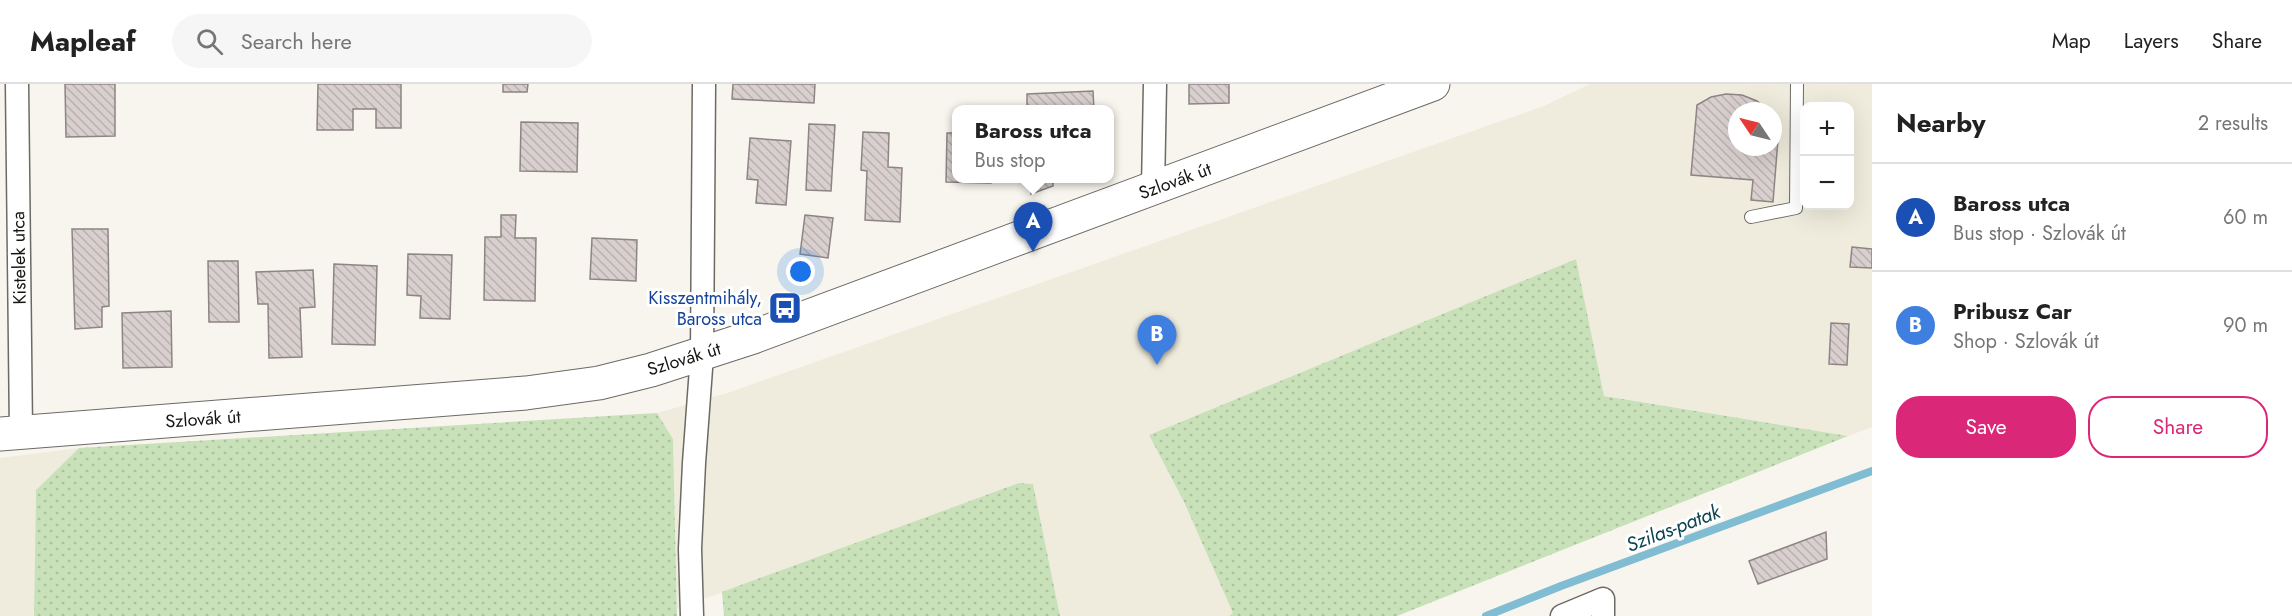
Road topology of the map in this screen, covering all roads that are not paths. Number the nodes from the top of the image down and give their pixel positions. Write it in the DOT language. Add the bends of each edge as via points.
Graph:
graph roads {
  1 [pos="17,84"];
  2 [pos="704,84"];
  3 [pos="1155,84"];
  4 [pos="1433,84"];
  5 [pos="1797,84"];
  6 [pos="1153,189"];
  7 [pos="1751,217"];
  8 [pos="702,355"];
  9 [pos="11,433"];
  10 [pos="1603,608"];
  11 [pos="692,616"];
  12 [pos="1562,616"];
  1 -- 9 [label="street, Kistelek utca"];
  2 -- 8 [label="street"];
  3 -- 6 [label="street"];
  4 -- 6 [label="main road, Szlovák út"];
  5 -- 7 [label="lane" via="1796,208"];
  6 -- 8 [label="main road, Szlovák út"];
  8 -- 9 [label="main road, Szlovák út" via="599,383 526,393"];
  8 -- 11 [label="street" via="691,527"];
  10 -- 12 [label="street"];
}
